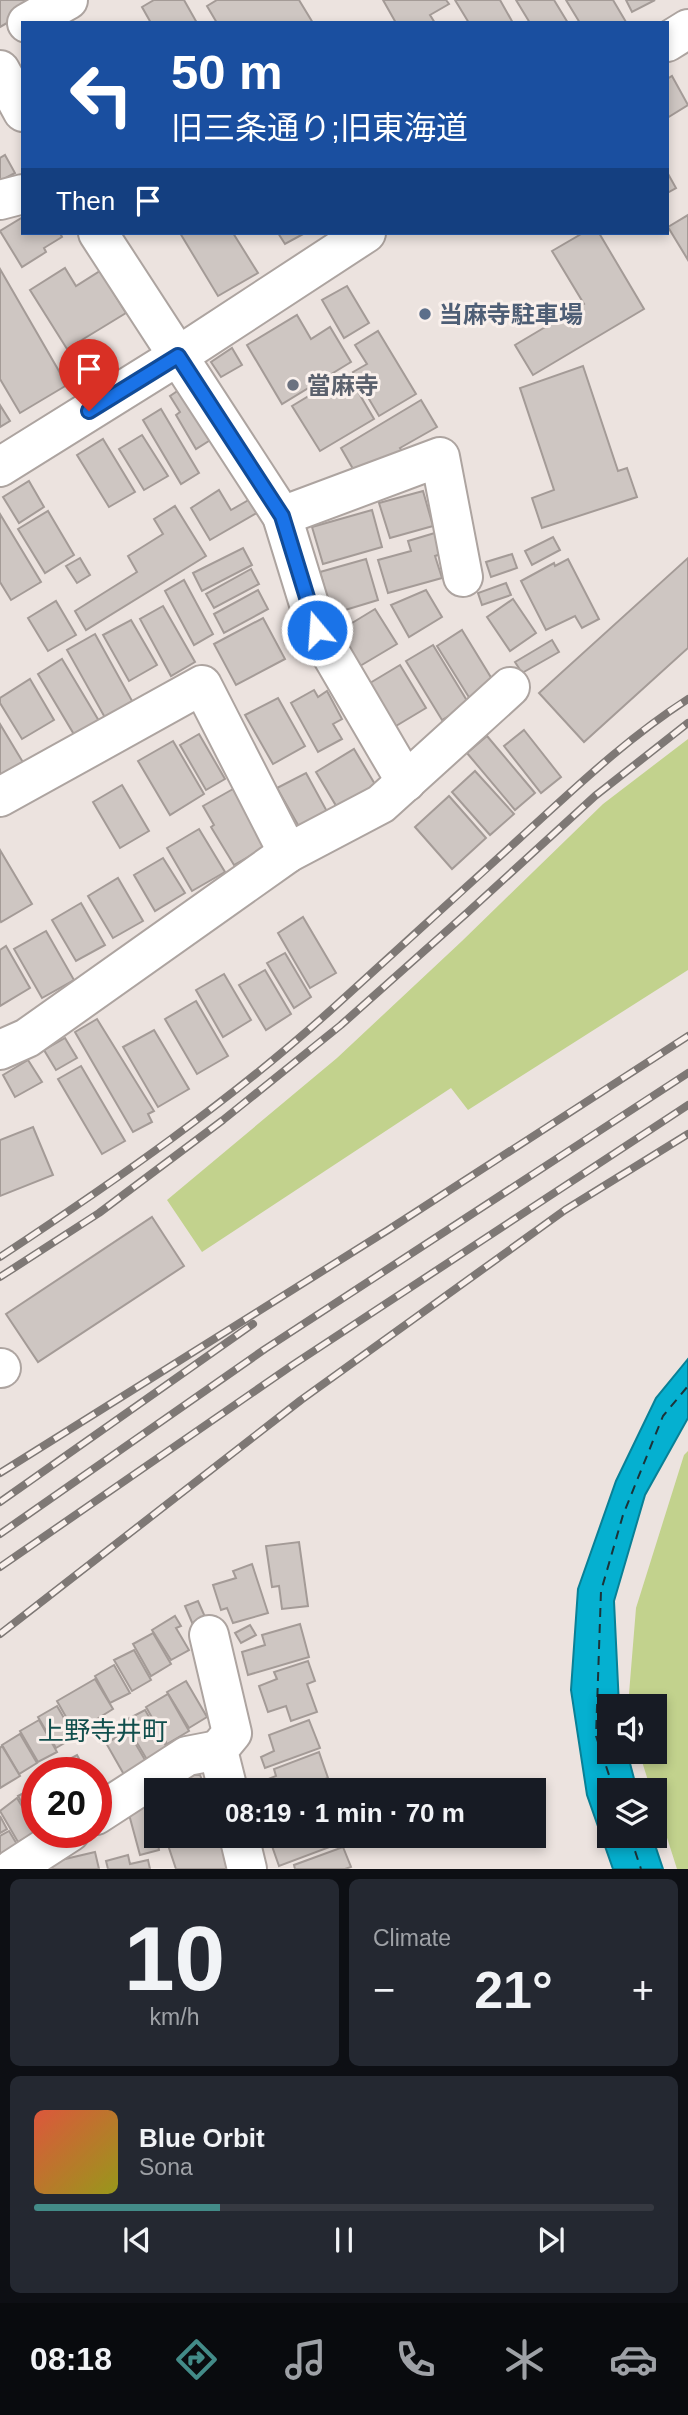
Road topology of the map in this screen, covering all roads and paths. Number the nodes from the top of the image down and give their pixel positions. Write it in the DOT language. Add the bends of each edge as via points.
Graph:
graph roads {
  1 [pos="68,0"];
  2 [pos="30,21"];
  3 [pos="21,26"];
  4 [pos="688,29"];
  5 [pos="0,37"];
  6 [pos="669,41"];
  7 [pos="0,70"];
  8 [pos="21,108"];
  9 [pos="21,195"];
  10 [pos="0,200"];
  11 [pos="99,235"];
  12 [pos="363,235"];
  13 [pos="178,356"];
  14 [pos="0,467"];
  15 [pos="282,516"];
  16 [pos="463,577"];
  17 [pos="510,687"];
  18 [pos="406,782"];
  19 [pos="0,797"];
  20 [pos="288,853"];
  21 [pos="0,1050"];
  22 [pos="209,1634"];
  23 [pos="218,1750"];
  24 [pos="225,1778"];
  25 [pos="112,1805"];
  26 [pos="45,1848"];
  27 [pos="242,1848"];
  28 [pos="13,1869"];
  29 [pos="247,1869"];
  1 -- 2 [label="street"];
  3 -- 5 [label="street"];
  4 -- 6 [label="street"];
  7 -- 8 [label="street"];
  9 -- 10 [label="street"];
  11 -- 13 [label="street"];
  12 -- 13 [label="street"];
  13 -- 14 [label="street"];
  13 -- 15 [label="street"];
  15 -- 16 [label="street" via="440,457"];
  15 -- 18 [label="street" via="317,630"];
  17 -- 18 [label="street"];
  18 -- 20 [label="street" via="381,804"];
  19 -- 20 [label="street" via="202,685"];
  20 -- 21 [label="street" via="27,1038"];
  22 -- 23 [label="street" via="232,1733"];
  23 -- 24 [label="street"];
  23 -- 25 [label="street" via="187,1756"];
  26 -- 28 [label="street"];
  27 -- 29 [label="street"];
}
